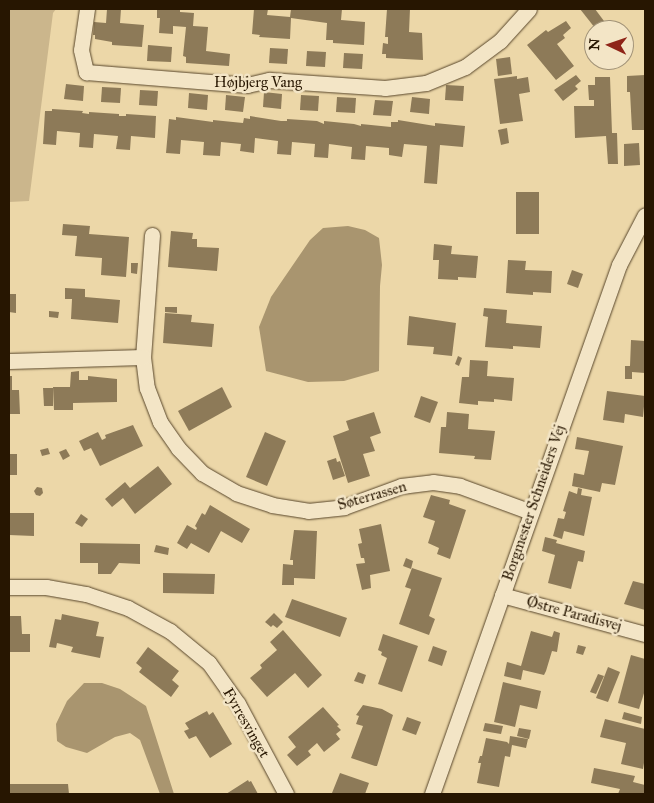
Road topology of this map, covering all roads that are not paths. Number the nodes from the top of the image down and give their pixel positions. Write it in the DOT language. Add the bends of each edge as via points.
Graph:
graph roads {
  1 [pos="87,9"];
  2 [pos="529,9"];
  3 [pos="645,215"];
  4 [pos="152,236"];
  5 [pos="143,356"];
  6 [pos="9,361"];
  7 [pos="531,512"];
  8 [pos="9,588"];
  9 [pos="502,595"];
  10 [pos="645,634"];
  11 [pos="286,794"];
  12 [pos="432,794"];
  1 -- 2 [label="street, Højbjerg Vang" via="81,50 86,72 247,85 269,80 385,88 426,83 465,67 500,41"];
  3 -- 7 [label="street, Borgmester Schneiders Vej" via="619,265"];
  4 -- 5 [label="street, Søterrassen"];
  5 -- 6 [label="street"];
  5 -- 7 [label="street, Søterrassen" via="147,388 157,414 178,448 202,473 236,493 272,505 308,511 344,506 401,486 433,482 460,486"];
  7 -- 9 [label="street, Borgmester Schneiders Vej"];
  8 -- 11 [label="street, Fyrresvinget" via="46,587 86,594 128,608 170,631 208,664 238,704"];
  9 -- 10 [label="street, Østre Paradisvej"];
  9 -- 12 [label="street, Borgmester Schneiders Vej"];
}
